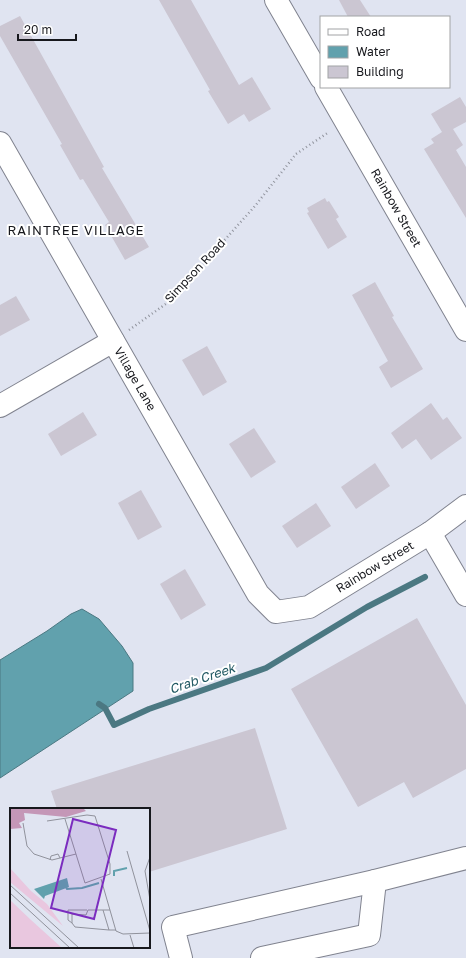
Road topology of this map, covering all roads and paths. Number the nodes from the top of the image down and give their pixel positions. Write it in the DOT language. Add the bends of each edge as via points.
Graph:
graph roads {
  1 [pos="276,0"];
  2 [pos="320,76"];
  3 [pos="327,88"];
  4 [pos="346,121"];
  5 [pos="0,143"];
  6 [pos="466,330"];
  7 [pos="114,341"];
  8 [pos="0,406"];
  9 [pos="466,506"];
  10 [pos="430,533"];
  11 [pos="466,595"];
  12 [pos="276,612"];
  13 [pos="466,858"];
  14 [pos="376,881"];
  15 [pos="181,958"];
  16 [pos="262,958"];
  1 -- 2 [label="street"];
  3 -- 4 [label="street, Rainbow Street"];
  4 -- 6 [label="street, Rainbow Street"];
  4 -- 7 [label="path, Simpson Road" via="296,154 255,206 170,301"];
  5 -- 7 [label="street, Village Lane"];
  7 -- 8 [label="street"];
  7 -- 12 [label="street, Village Lane" via="258,594"];
  9 -- 10 [label="street, Rainbow Street"];
  10 -- 11 [label="street"];
  10 -- 12 [label="street, Rainbow Street" via="309,607"];
  13 -- 14 [label="street"];
  14 -- 15 [label="street" via="173,926"];
  14 -- 16 [label="street" via="369,935"];
}
